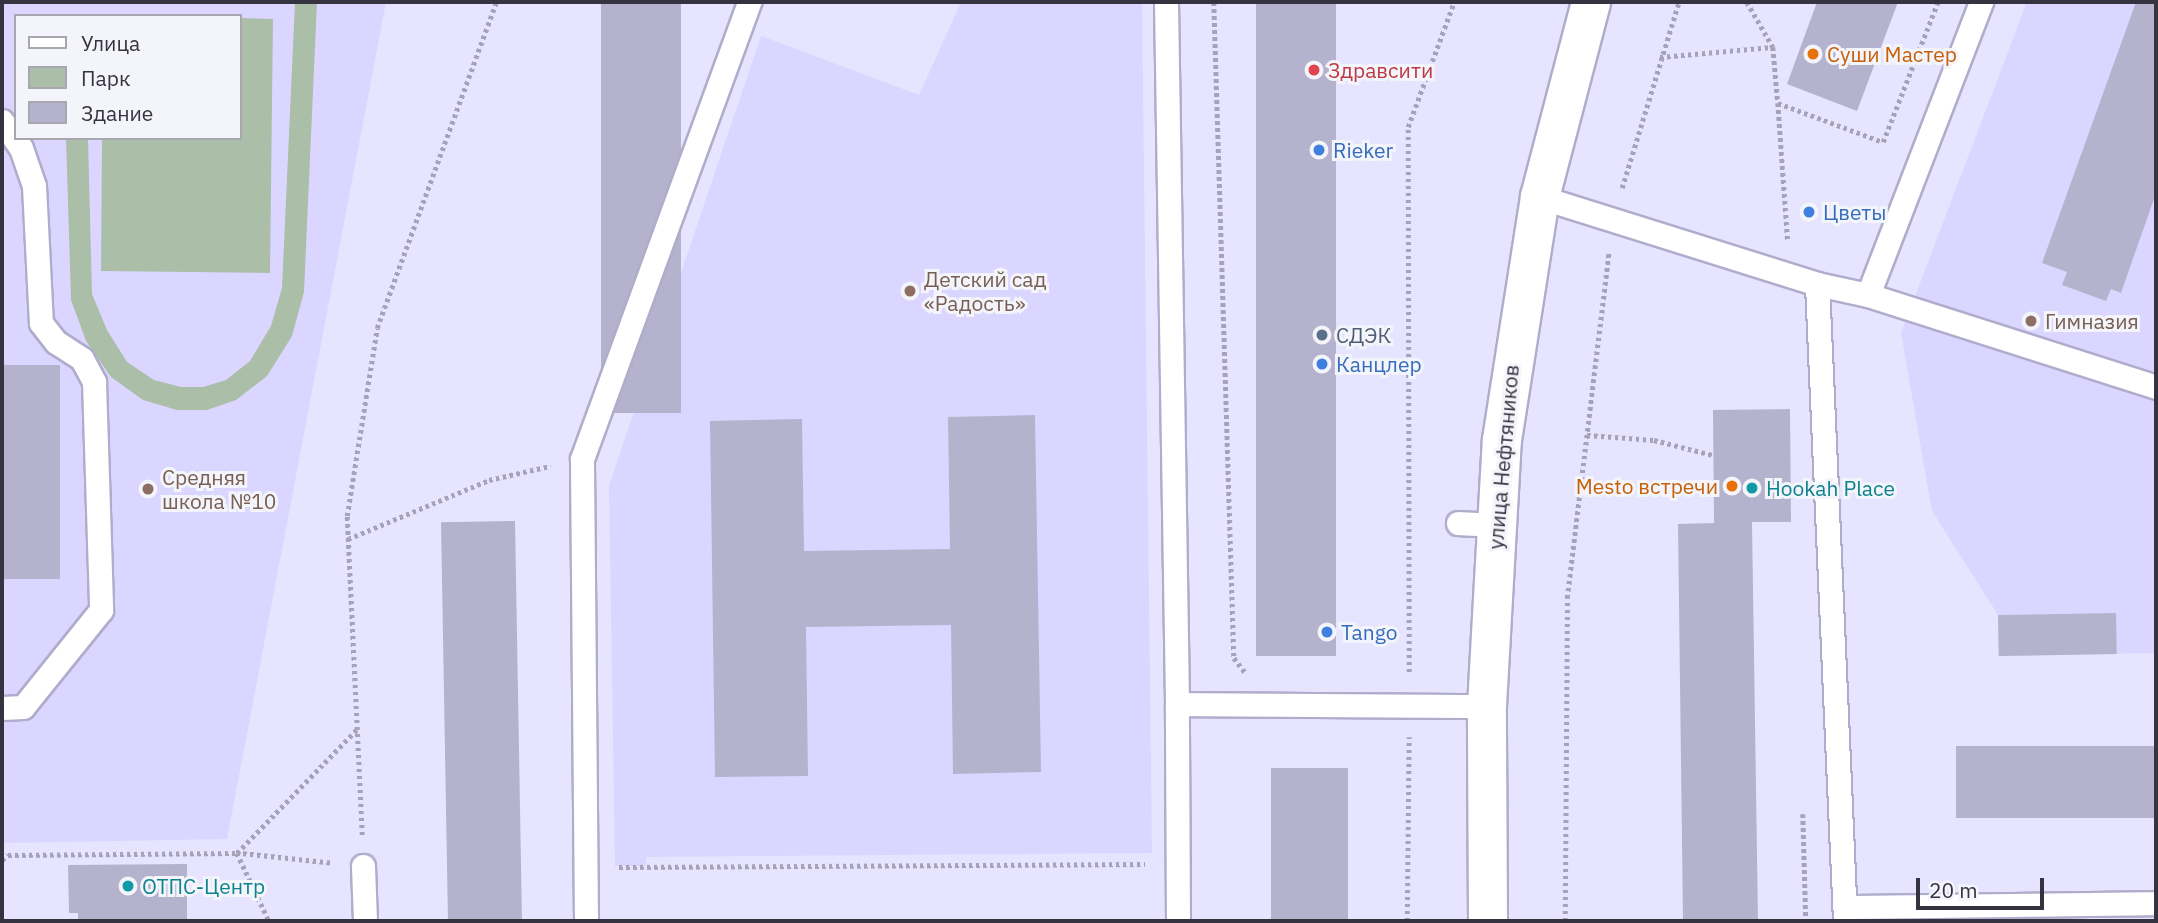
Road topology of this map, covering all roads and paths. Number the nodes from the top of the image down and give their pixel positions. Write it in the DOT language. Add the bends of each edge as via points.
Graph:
graph roads {
  1 [pos="496,2"];
  2 [pos="749,2"];
  3 [pos="1166,2"];
  4 [pos="1214,2"];
  5 [pos="1454,2"];
  6 [pos="1591,2"];
  7 [pos="1679,2"];
  8 [pos="1747,2"];
  9 [pos="1938,2"];
  10 [pos="1981,2"];
  11 [pos="1773,47"];
  12 [pos="1660,57"];
  13 [pos="1778,103"];
  14 [pos="2,121"];
  15 [pos="14,137"];
  16 [pos="16,140"];
  17 [pos="1540,197"];
  18 [pos="1613,219"];
  19 [pos="1790,275"];
  20 [pos="1817,284"];
  21 [pos="1868,295"];
  22 [pos="2156,387"];
  23 [pos="1587,435"];
  24 [pos="1713,455"];
  25 [pos="582,459"];
  26 [pos="348,539"];
  27 [pos="1396,678"];
  28 [pos="1252,680"];
  29 [pos="1177,704"];
  30 [pos="1409,705"];
  31 [pos="1487,706"];
  32 [pos="2,708"];
  33 [pos="357,729"];
  34 [pos="237,853"];
  35 [pos="5,855"];
  36 [pos="2,860"];
  37 [pos="1178,864"];
  38 [pos="363,866"];
  39 [pos="586,867"];
  40 [pos="2156,903"];
  41 [pos="1845,914"];
  42 [pos="269,921"];
  43 [pos="365,921"];
  44 [pos="586,921"];
  45 [pos="1178,921"];
  46 [pos="1407,921"];
  47 [pos="1488,921"];
  48 [pos="1564,921"];
  1 -- 26 [label="path" via="377,328 346,516"];
  2 -- 25 [label="lane"];
  3 -- 29 [label="lane"];
  4 -- 28 [label="path" via="1234,659"];
  5 -- 27 [label="path" via="1408,127 1409,678"];
  6 -- 17 [label="main road, улица Нефтяников"];
  7 -- 12 [label="path"];
  8 -- 11 [label="path"];
  9 -- 13 [label="path" via="1883,142"];
  10 -- 21 [label="lane"];
  11 -- 12 [label="path"];
  11 -- 13 [label="path"];
  12 -- 18 [label="path"];
  13 -- 19 [label="path"];
  14 -- 15 [label="lane"];
  16 -- 32 [label="lane" via="34,186 41,323 56,341 82,359 94,382 101,610 23,707"];
  17 -- 18 [label="lane"];
  17 -- 31 [label="main road, улица Нефтяников" via="1476,524"];
  18 -- 19 [label="lane"];
  18 -- 23 [label="path"];
  19 -- 20 [label="lane"];
  20 -- 21 [label="lane"];
  20 -- 41 [label="lane"];
  21 -- 22 [label="lane"];
  23 -- 24 [label="path" via="1654,440"];
  23 -- 48 [label="path" via="1567,598"];
  25 -- 26 [label="path" via="489,480"];
  25 -- 39 [label="lane"];
  26 -- 33 [label="path"];
  29 -- 30 [label="lane"];
  29 -- 37 [label="lane"];
  30 -- 31 [label="lane"];
  30 -- 46 [label="path"];
  31 -- 47 [label="main road, улица Нефтяников"];
  33 -- 34 [label="path"];
  33 -- 38 [label="path"];
  34 -- 35 [label="path"];
  34 -- 38 [label="path"];
  34 -- 42 [label="path"];
  35 -- 36 [label="path"];
  37 -- 39 [label="path"];
  37 -- 45 [label="lane"];
  38 -- 43 [label="lane"];
  39 -- 44 [label="lane"];
  40 -- 41 [label="lane"];
}
